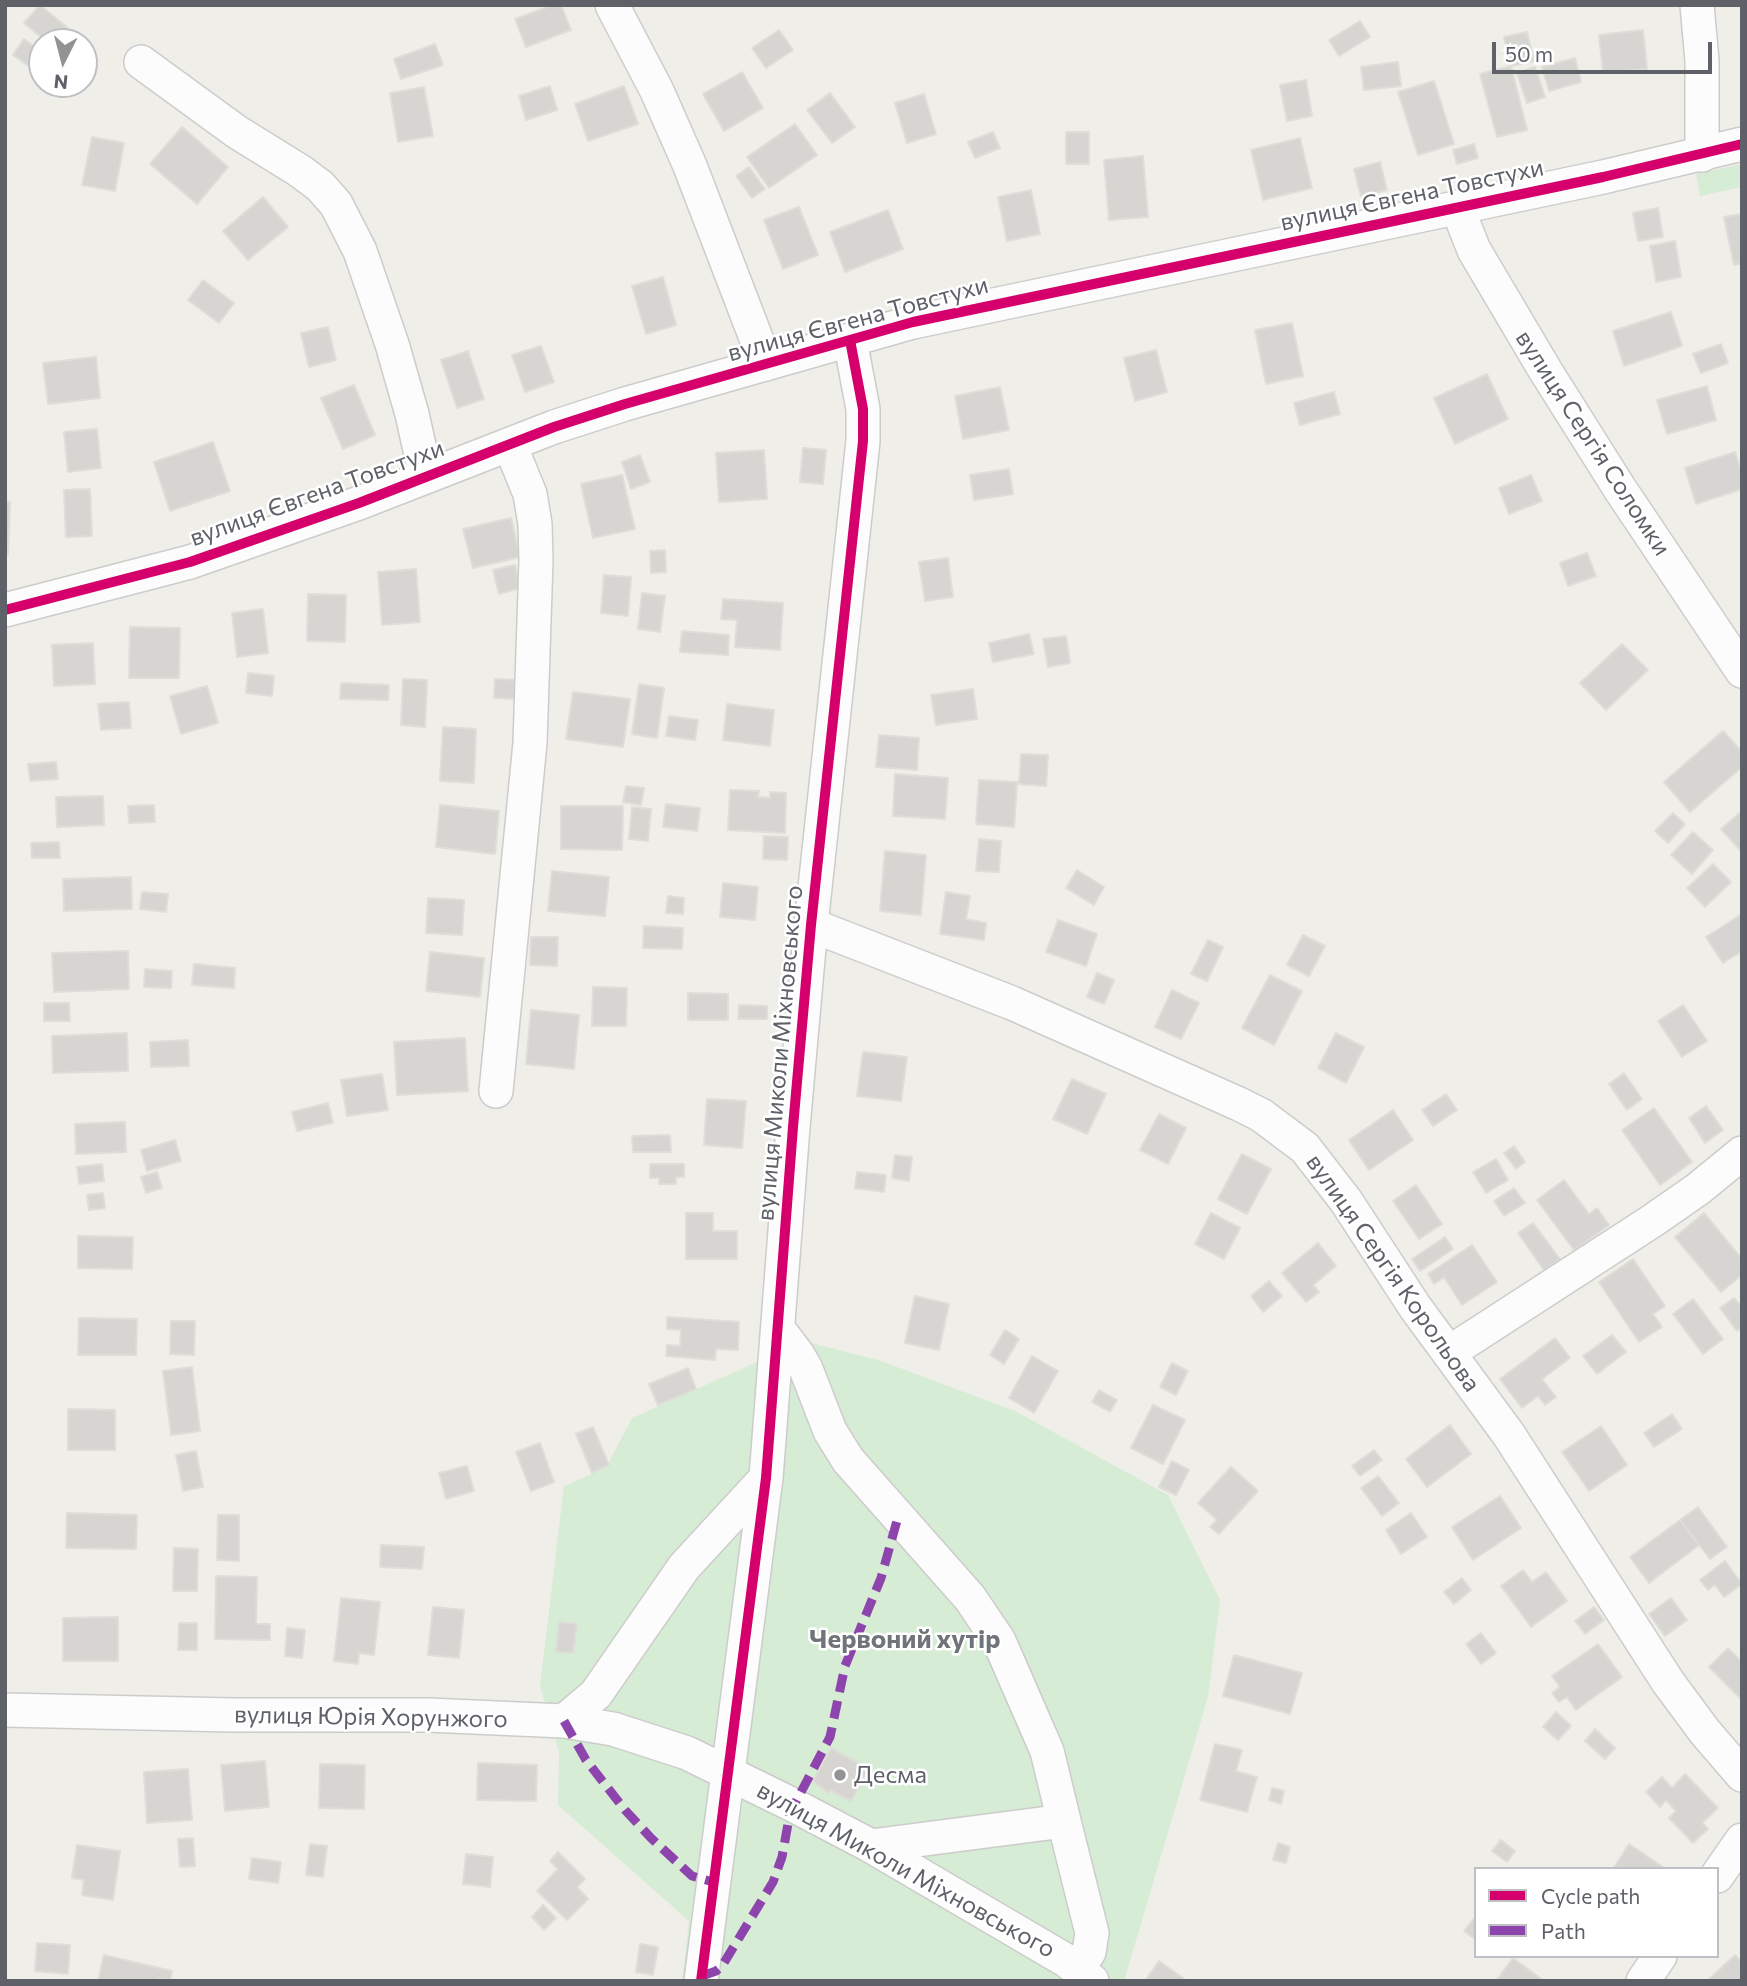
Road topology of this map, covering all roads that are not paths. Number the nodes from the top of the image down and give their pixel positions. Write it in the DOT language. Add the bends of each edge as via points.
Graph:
graph roads {
  1 [pos="612,5"];
  2 [pos="1696,5"];
  3 [pos="141,62"];
  4 [pos="1742,144"];
  5 [pos="1702,155"];
  6 [pos="1457,207"];
  7 [pos="850,340"];
  8 [pos="765,364"];
  9 [pos="510,445"];
  10 [pos="426,477"];
  11 [pos="5,610"];
  12 [pos="1742,671"];
  13 [pos="811,925"];
  14 [pos="496,1091"];
  15 [pos="1742,1153"];
  16 [pos="779,1330"];
  17 [pos="1450,1353"];
  18 [pos="766,1478"];
  19 [pos="5,1710"];
  20 [pos="564,1721"];
  21 [pos="728,1771"];
  22 [pos="1742,1775"];
  23 [pos="1064,1821"];
  24 [pos="1742,1840"];
  25 [pos="871,1846"];
  26 [pos="1719,1874"];
  27 [pos="1659,1958"];
  28 [pos="1085,1974"];
  29 [pos="701,1981"];
  30 [pos="1643,1981"];
  1 -- 8 [label="street" via="652,79 690,166"];
  2 -- 5 [label="street" via="1702,61"];
  3 -- 10 [label="street, вулиця Євгена Товстухи" via="300,171 336,204 360,251 392,344"];
  4 -- 5 [label="street, вулиця Євгена Товстухи"];
  5 -- 6 [label="street, вулиця Євгена Товстухи"];
  6 -- 7 [label="street, вулиця Євгена Товстухи" via="959,311"];
  6 -- 12 [label="street, вулиця Сергія Соломки" via="1474,250 1531,347"];
  7 -- 8 [label="street, вулиця Євгена Товстухи"];
  7 -- 13 [label="street, вулиця Миколи Міхновського" via="863,409 863,441"];
  8 -- 9 [label="street, вулиця Євгена Товстухи" via="588,416"];
  9 -- 10 [label="street, вулиця Євгена Товстухи"];
  9 -- 14 [label="street" via="530,494 536,560 530,743"];
  10 -- 11 [label="street, вулиця Євгена Товстухи" via="190,562"];
  13 -- 16 [label="street, вулиця Миколи Міхновського"];
  13 -- 17 [label="street, вулиця Сергія Корольова" via="1012,1003 1261,1115 1305,1148 1325,1172"];
  15 -- 17 [label="street" via="1652,1221"];
  16 -- 18 [label="street, вулиця Миколи Міхновського"];
  16 -- 23 [label="street" via="806,1369 830,1431 848,1460 970,1598 999,1640 1047,1751"];
  17 -- 22 [label="street, вулиця Сергія Корольова" via="1535,1473 1668,1682"];
  18 -- 20 [label="street" via="691,1559 596,1694"];
  18 -- 21 [label="street, вулиця Миколи Міхновського"];
  19 -- 20 [label="street, вулиця Юрія Хорунжого"];
  20 -- 21 [label="street, вулиця Юрія Хорунжого" via="645,1738"];
  21 -- 25 [label="street, вулиця Миколи Міхновського"];
  21 -- 29 [label="street"];
  23 -- 25 [label="street"];
  23 -- 28 [label="street" via="1092,1933"];
  24 -- 26 [label="street"];
  25 -- 28 [label="street, вулиця Миколи Міхновського"];
  27 -- 30 [label="street"];
}
